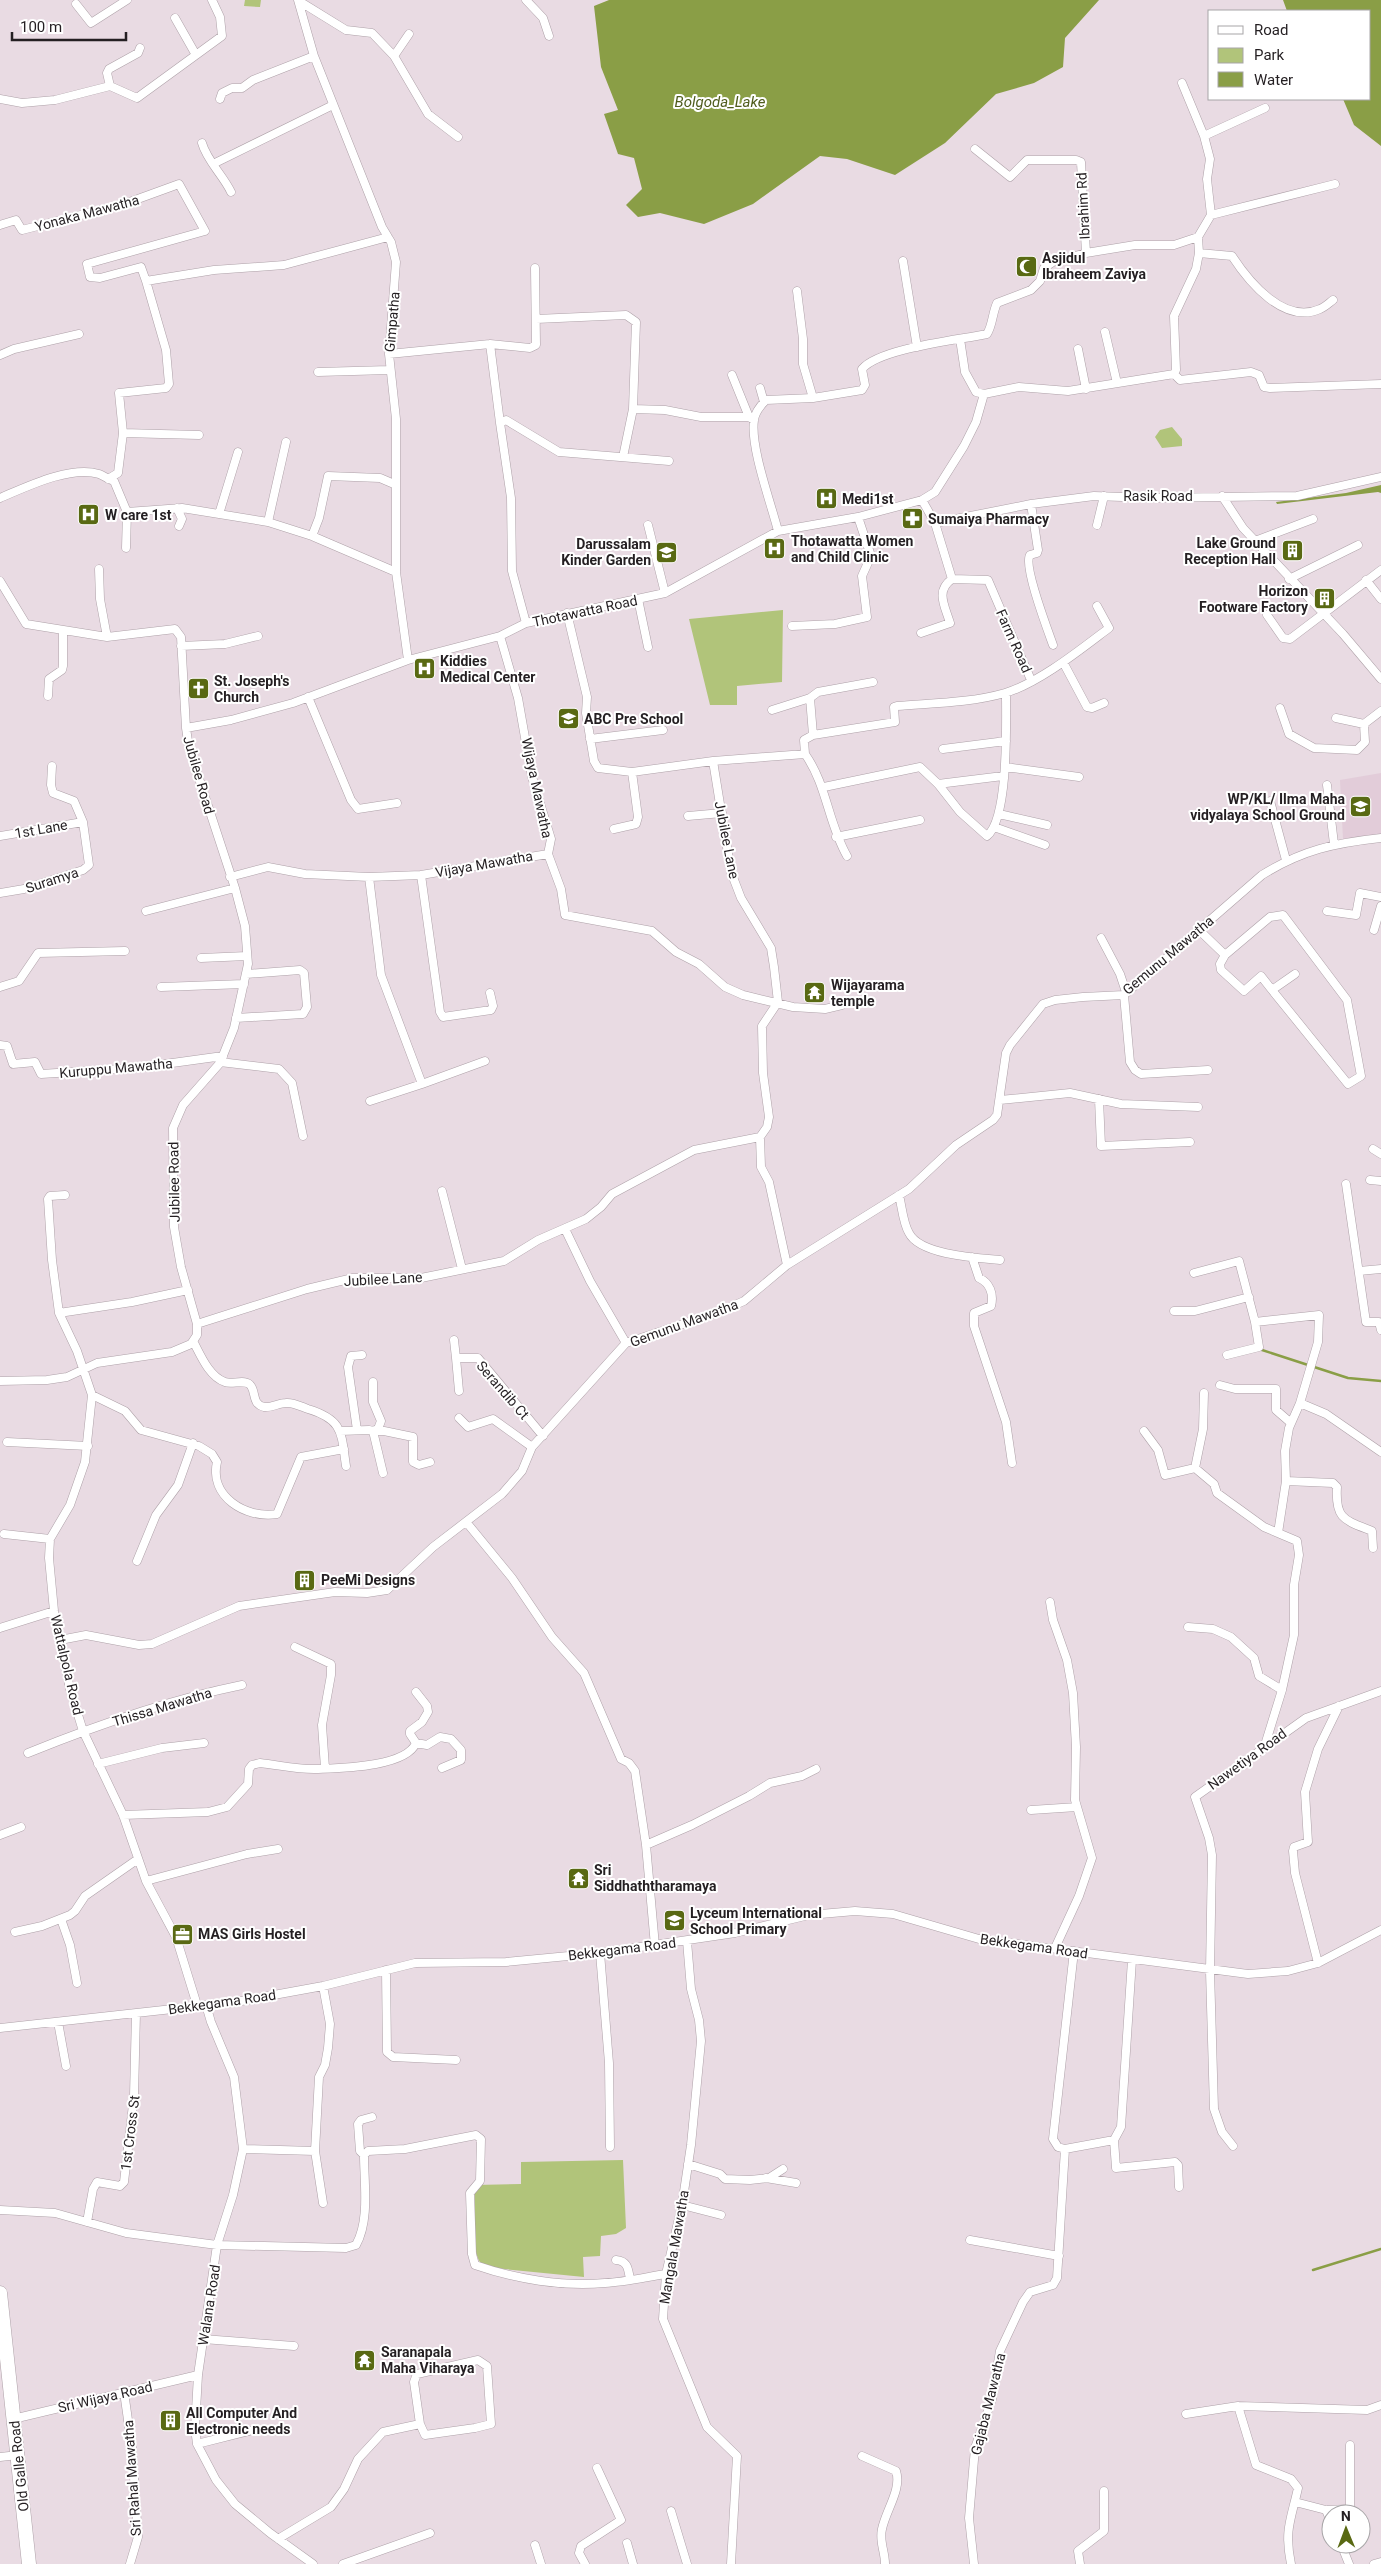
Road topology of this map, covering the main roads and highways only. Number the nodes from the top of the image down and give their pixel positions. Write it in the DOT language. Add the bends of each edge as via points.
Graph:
graph roads {
  1 [pos="0,2294"];
  2 [pos="3,2347"];
  3 [pos="28,2557"];
  4 [pos="22,2564"];
  1 -- 2 [label="highway, Old Galle Road"];
  2 -- 3 [label="highway, Old Galle Road"];
  3 -- 4 [label="highway, Old Galle Road"];
}
